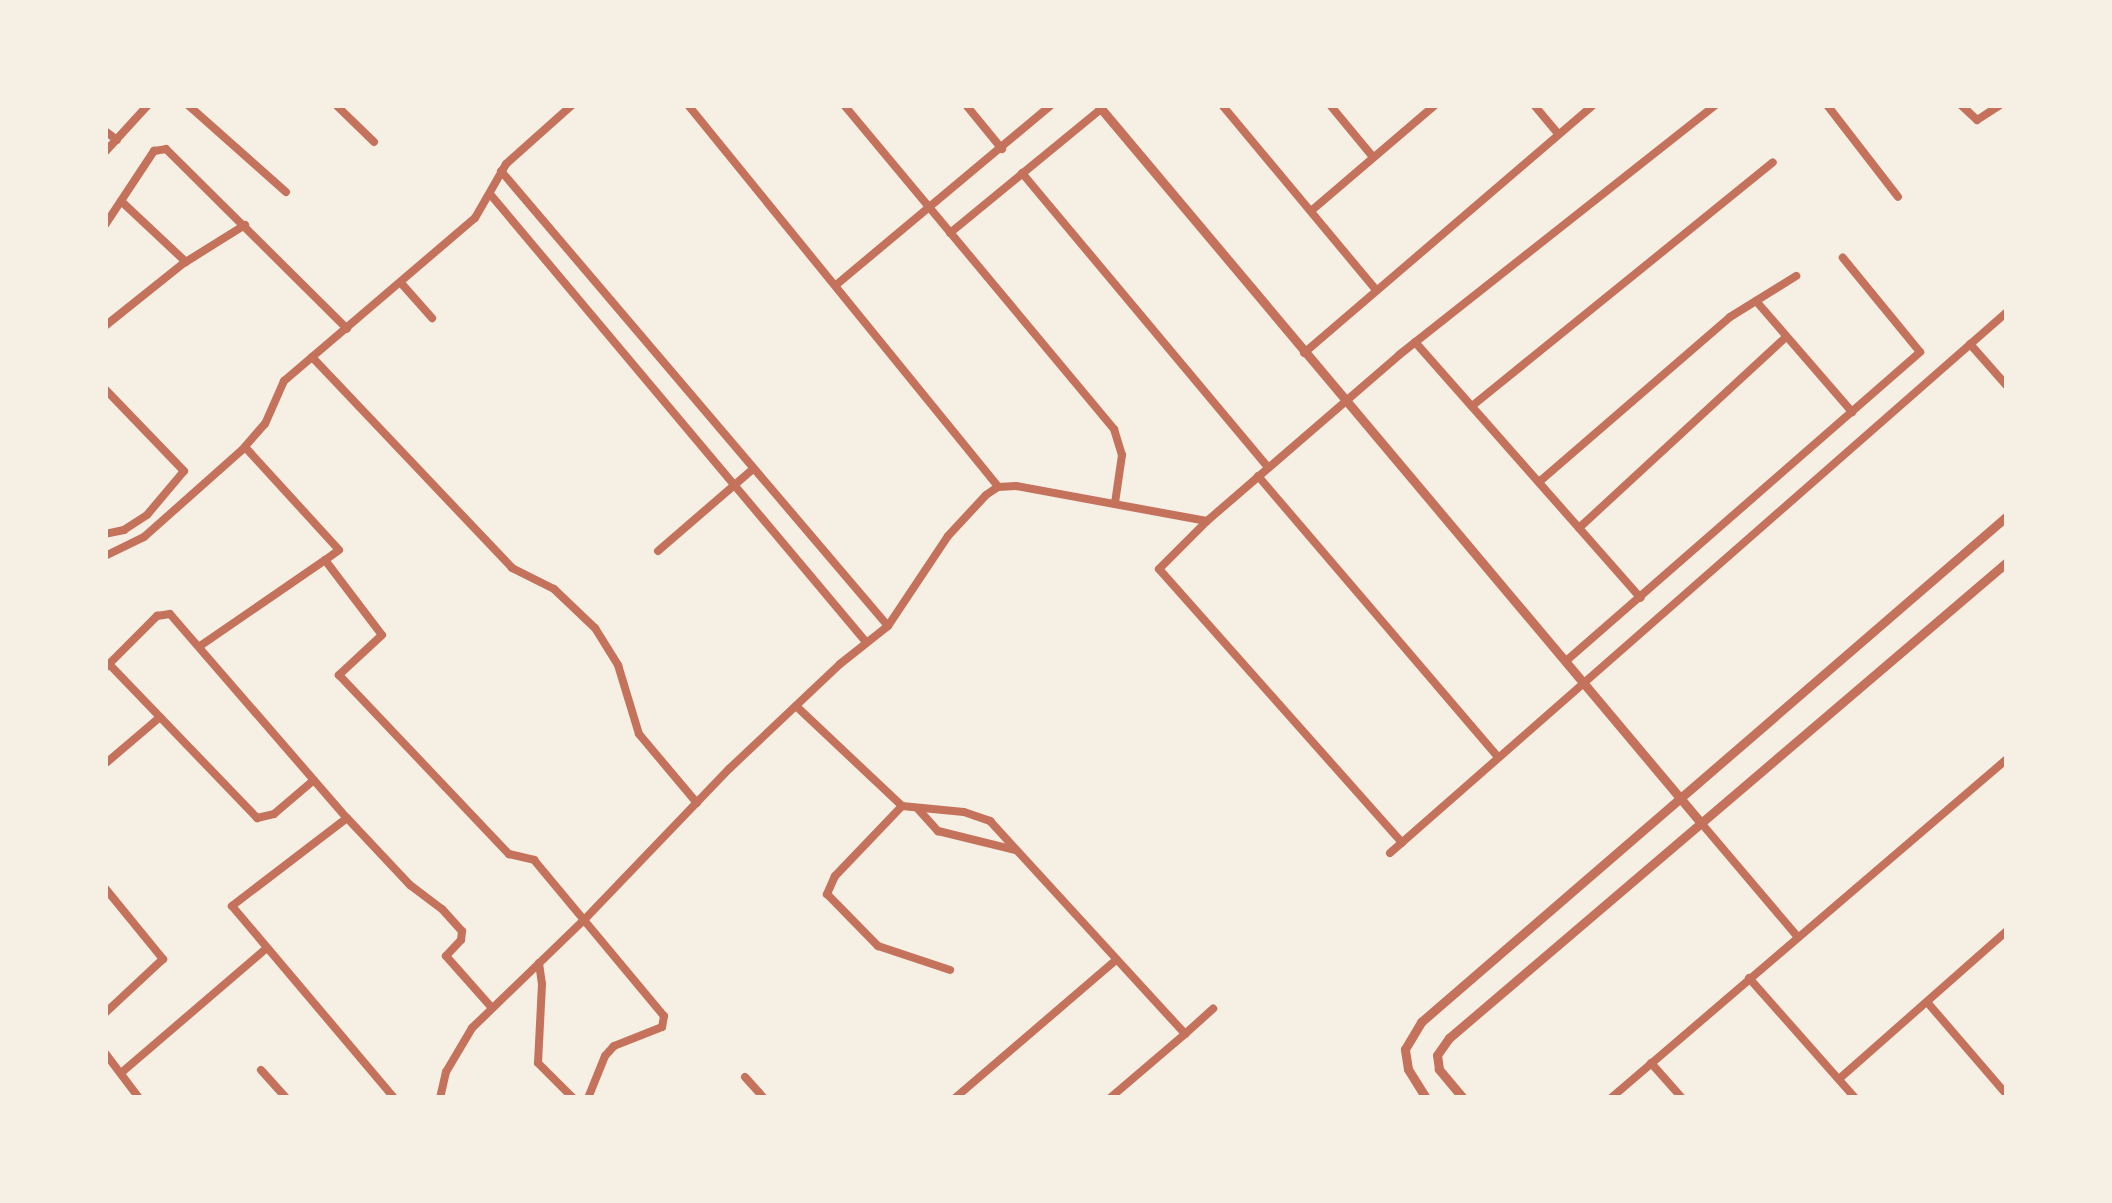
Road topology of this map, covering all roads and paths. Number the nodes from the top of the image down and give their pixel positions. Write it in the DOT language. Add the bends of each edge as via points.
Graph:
graph roads {
  1 [pos="148,105"];
  2 [pos="188,105"];
  3 [pos="336,105"];
  4 [pos="572,105"];
  5 [pos="688,105"];
  6 [pos="844,105"];
  7 [pos="966,105"];
  8 [pos="1051,105"];
  9 [pos="1222,105"];
  10 [pos="1330,105"];
  11 [pos="1435,105"];
  12 [pos="1534,105"];
  13 [pos="1593,105"];
  14 [pos="1716,105"];
  15 [pos="1827,105"];
  16 [pos="1961,105"];
  17 [pos="2000,105"];
  18 [pos="1099,107"];
  19 [pos="105,131"];
  20 [pos="1558,134"];
  21 [pos="117,140"];
  22 [pos="374,142"];
  23 [pos="1002,149"];
  24 [pos="105,152"];
  25 [pos="1372,157"];
  26 [pos="1773,162"];
  27 [pos="502,171"];
  28 [pos="1022,173"];
  29 [pos="286,192"];
  30 [pos="490,194"];
  31 [pos="1898,197"];
  32 [pos="121,201"];
  33 [pos="928,208"];
  34 [pos="1311,211"];
  35 [pos="245,224"];
  36 [pos="105,225"];
  37 [pos="950,233"];
  38 [pos="1842,258"];
  39 [pos="186,262"];
  40 [pos="1796,276"];
  41 [pos="401,283"];
  42 [pos="836,285"];
  43 [pos="1376,290"];
  44 [pos="1756,301"];
  45 [pos="2007,312"];
  46 [pos="432,318"];
  47 [pos="105,326"];
  48 [pos="347,329"];
  49 [pos="1786,338"];
  50 [pos="1416,342"];
  51 [pos="1970,344"];
  52 [pos="1304,353"];
  53 [pos="312,357"];
  54 [pos="2007,386"];
  55 [pos="105,389"];
  56 [pos="1344,400"];
  57 [pos="1472,406"];
  58 [pos="1852,412"];
  59 [pos="246,447"];
  60 [pos="1268,467"];
  61 [pos="752,470"];
  62 [pos="1258,476"];
  63 [pos="1539,482"];
  64 [pos="734,485"];
  65 [pos="998,487"];
  66 [pos="1115,503"];
  67 [pos="2007,516"];
  68 [pos="1208,521"];
  69 [pos="1579,528"];
  70 [pos="105,534"];
  71 [pos="658,551"];
  72 [pos="105,556"];
  73 [pos="326,560"];
  74 [pos="2007,562"];
  75 [pos="1640,598"];
  76 [pos="888,626"];
  77 [pos="866,642"];
  78 [pos="200,646"];
  79 [pos="1566,661"];
  80 [pos="107,666"];
  81 [pos="1584,685"];
  82 [pos="796,706"];
  83 [pos="160,717"];
  84 [pos="1498,757"];
  85 [pos="2007,758"];
  86 [pos="106,763"];
  87 [pos="314,780"];
  88 [pos="1678,797"];
  89 [pos="697,803"];
  90 [pos="902,806"];
  91 [pos="918,808"];
  92 [pos="348,818"];
  93 [pos="1702,824"];
  94 [pos="1402,843"];
  95 [pos="1018,850"];
  96 [pos="1390,853"];
  97 [pos="105,888"];
  98 [pos="584,920"];
  99 [pos="2006,935"];
  100 [pos="1797,936"];
  101 [pos="267,948"];
  102 [pos="1116,960"];
  103 [pos="538,963"];
  104 [pos="950,970"];
  105 [pos="1748,978"];
  106 [pos="1927,1002"];
  107 [pos="492,1008"];
  108 [pos="1213,1009"];
  109 [pos="105,1013"];
  110 [pos="1185,1034"];
  111 [pos="105,1053"];
  112 [pos="1651,1063"];
  113 [pos="261,1070"];
  114 [pos="121,1074"];
  115 [pos="745,1078"];
  116 [pos="1838,1079"];
  117 [pos="2007,1095"];
  118 [pos="140,1098"];
  119 [pos="286,1098"];
  120 [pos="394,1098"];
  121 [pos="440,1098"];
  122 [pos="572,1098"];
  123 [pos="588,1098"];
  124 [pos="764,1098"];
  125 [pos="954,1098"];
  126 [pos="1110,1098"];
  127 [pos="1426,1098"];
  128 [pos="1463,1098"];
  129 [pos="1612,1098"];
  130 [pos="1682,1098"];
  131 [pos="1855,1098"];
  1 -- 21 [label="street"];
  2 -- 29 [label="street"];
  3 -- 22 [label="street"];
  4 -- 27 [label="street"];
  5 -- 42 [label="street"];
  6 -- 33 [label="street"];
  7 -- 23 [label="street"];
  8 -- 23 [label="street"];
  9 -- 34 [label="street"];
  10 -- 25 [label="street"];
  11 -- 25 [label="street"];
  12 -- 20 [label="street"];
  13 -- 20 [label="street"];
  14 -- 50 [label="street"];
  15 -- 31 [label="street"];
  16 -- 17 [label="street" via="1973,119"];
  18 -- 28 [label="street"];
  18 -- 52 [label="street"];
  19 -- 21 [label="street"];
  20 -- 43 [label="street"];
  21 -- 24 [label="street"];
  23 -- 33 [label="street"];
  25 -- 34 [label="street"];
  26 -- 57 [label="street"];
  27 -- 30 [label="street"];
  27 -- 61 [label="street"];
  28 -- 37 [label="street"];
  28 -- 60 [label="street"];
  30 -- 41 [label="street" via="474,218"];
  30 -- 64 [label="street"];
  32 -- 35 [label="street" via="154,152 166,149"];
  32 -- 36 [label="street"];
  32 -- 39 [label="street"];
  33 -- 37 [label="street"];
  33 -- 42 [label="street"];
  34 -- 43 [label="street"];
  35 -- 39 [label="street"];
  35 -- 48 [label="street"];
  37 -- 66 [label="street" via="1114,429 1122,455"];
  38 -- 58 [label="street" via="1920,352"];
  39 -- 47 [label="street"];
  40 -- 44 [label="street"];
  41 -- 46 [label="street"];
  41 -- 48 [label="street"];
  42 -- 65 [label="street"];
  43 -- 52 [label="street"];
  44 -- 49 [label="street"];
  44 -- 63 [label="street"];
  45 -- 51 [label="street"];
  48 -- 53 [label="street"];
  49 -- 58 [label="street"];
  49 -- 69 [label="street"];
  50 -- 56 [label="street"];
  50 -- 57 [label="street"];
  51 -- 54 [label="street"];
  51 -- 81 [label="street"];
  52 -- 56 [label="street"];
  53 -- 59 [label="street" via="277,390 270,415"];
  53 -- 89 [label="street" via="501,558 565,597 594,628 618,665 640,734"];
  55 -- 70 [label="street" via="184,471 147,515"];
  56 -- 60 [label="street"];
  56 -- 79 [label="street"];
  57 -- 63 [label="street"];
  58 -- 75 [label="street"];
  59 -- 72 [label="street" via="144,538"];
  59 -- 73 [label="street" via="339,550"];
  60 -- 62 [label="street"];
  61 -- 64 [label="street"];
  61 -- 76 [label="street"];
  62 -- 68 [label="street"];
  62 -- 84 [label="street"];
  63 -- 69 [label="street"];
  64 -- 71 [label="street"];
  64 -- 77 [label="street"];
  65 -- 66 [label="street"];
  65 -- 76 [label="street" via="948,536"];
  66 -- 68 [label="street"];
  67 -- 88 [label="street"];
  68 -- 94 [label="street" via="1159,569"];
  69 -- 75 [label="street"];
  73 -- 78 [label="street"];
  73 -- 98 [label="street" via="382,635 339,675 509,854 534,860"];
  74 -- 93 [label="street"];
  75 -- 79 [label="street"];
  76 -- 77 [label="street"];
  77 -- 82 [label="street"];
  78 -- 80 [label="street" via="170,614 157,616"];
  78 -- 87 [label="street"];
  79 -- 81 [label="street"];
  80 -- 83 [label="street"];
  81 -- 84 [label="street"];
  81 -- 88 [label="street"];
  82 -- 89 [label="street"];
  82 -- 90 [label="street"];
  83 -- 86 [label="street"];
  83 -- 87 [label="street" via="257,818 274,814"];
  84 -- 94 [label="street"];
  85 -- 100 [label="street"];
  87 -- 92 [label="street"];
  88 -- 93 [label="street"];
  88 -- 127 [label="street" via="1422,1022 1405,1049 1408,1069"];
  89 -- 98 [label="street"];
  90 -- 91 [label="street"];
  90 -- 104 [label="street" via="835,876 827,894 878,946"];
  91 -- 95 [label="street" via="938,831"];
  91 -- 95 [label="street" via="979,816"];
  92 -- 101 [label="street" via="232,906"];
  92 -- 107 [label="street" via="462,931 446,956"];
  93 -- 100 [label="street"];
  93 -- 128 [label="street" via="1449,1038 1437,1055 1439,1069"];
  94 -- 96 [label="street"];
  95 -- 102 [label="street"];
  97 -- 109 [label="street" via="164,959"];
  98 -- 103 [label="street"];
  98 -- 123 [label="street" via="666,1020 614,1046"];
  99 -- 106 [label="street"];
  100 -- 105 [label="street"];
  101 -- 114 [label="street"];
  101 -- 120 [label="street"];
  102 -- 110 [label="street"];
  102 -- 125 [label="street"];
  103 -- 107 [label="street"];
  103 -- 122 [label="street" via="538,1062"];
  105 -- 112 [label="street"];
  105 -- 116 [label="street"];
  106 -- 116 [label="street"];
  106 -- 117 [label="street"];
  107 -- 121 [label="street" via="457,1048"];
  108 -- 110 [label="street"];
  110 -- 126 [label="street"];
  111 -- 114 [label="street"];
  112 -- 129 [label="street"];
  112 -- 130 [label="street"];
  113 -- 119 [label="street"];
  114 -- 118 [label="street"];
  115 -- 124 [label="street"];
  116 -- 131 [label="street"];
}
